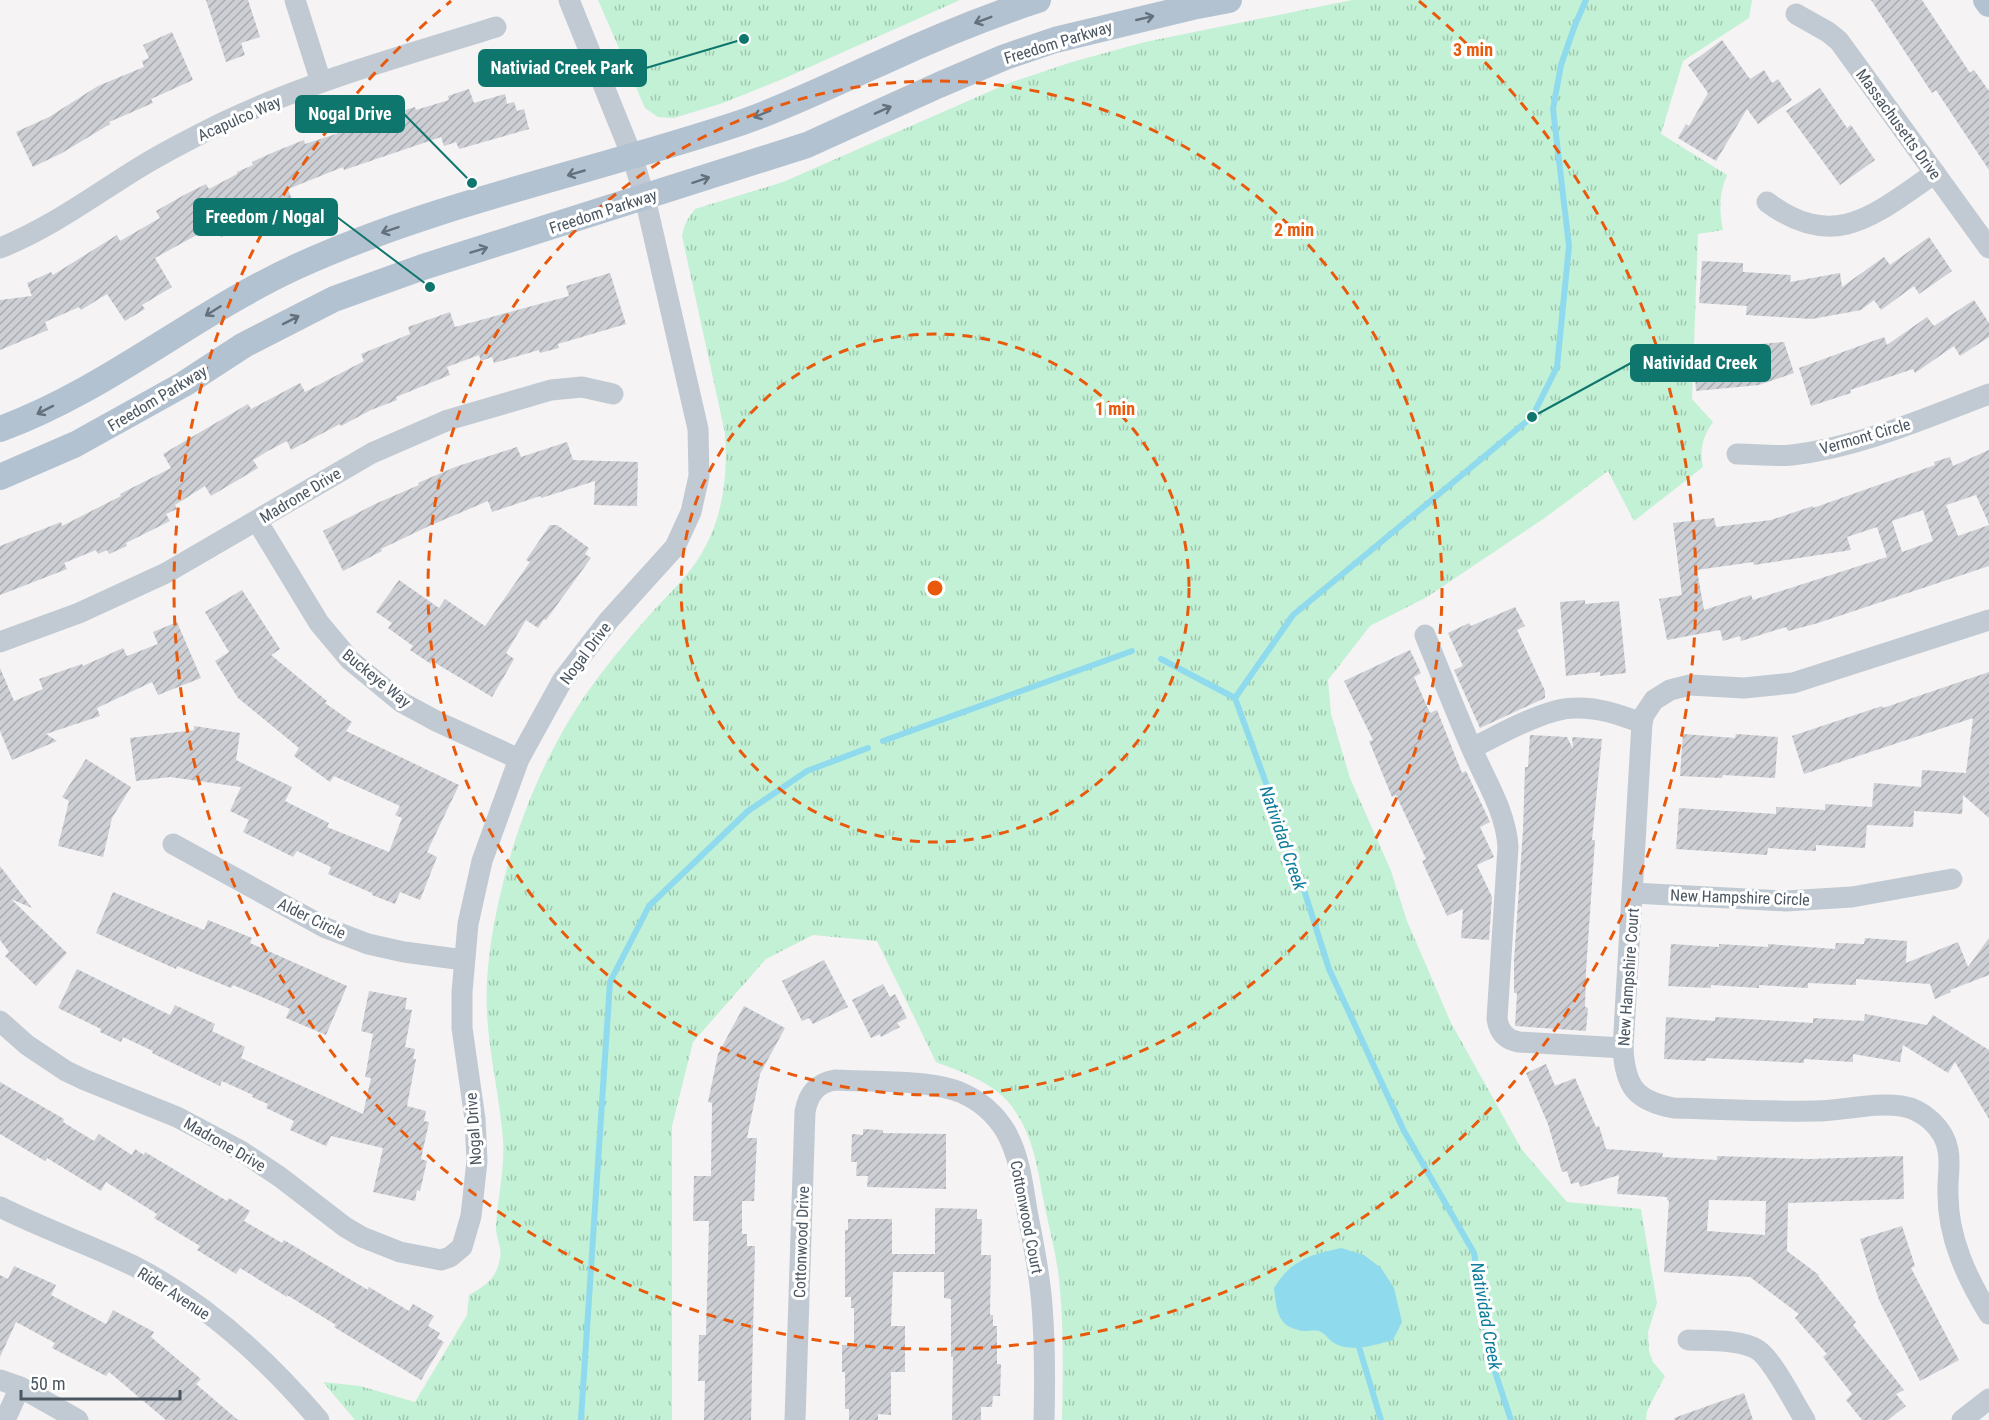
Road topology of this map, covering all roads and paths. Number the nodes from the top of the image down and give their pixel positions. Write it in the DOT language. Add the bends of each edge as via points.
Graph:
graph roads {
  1 [pos="295,0"];
  2 [pos="569,0"];
  3 [pos="1038,0"];
  4 [pos="1229,0"];
  5 [pos="1986,0"];
  6 [pos="1989,4"];
  7 [pos="1796,14"];
  8 [pos="496,27"];
  9 [pos="321,82"];
  10 [pos="632,156"];
  11 [pos="1935,173"];
  12 [pos="645,198"];
  13 [pos="1767,202"];
  14 [pos="0,248"];
  15 [pos="1989,248"];
  16 [pos="612,394"];
  17 [pos="1989,394"];
  18 [pos="0,429"];
  19 [pos="1737,454"];
  20 [pos="0,477"];
  21 [pos="256,521"];
  22 [pos="1989,620"];
  23 [pos="1425,635"];
  24 [pos="0,642"];
  25 [pos="1642,723"];
  26 [pos="1472,748"];
  27 [pos="519,759"];
  28 [pos="173,844"];
  29 [pos="1952,879"];
  30 [pos="1634,893"];
  31 [pos="464,960"];
  32 [pos="0,1021"];
  33 [pos="1623,1048"];
  34 [pos="835,1080"];
  35 [pos="0,1207"];
  36 [pos="450,1257"];
  37 [pos="1989,1314"];
  38 [pos="1688,1340"];
  39 [pos="10,1384"];
  40 [pos="1989,1399"];
  41 [pos="4,1420"];
  42 [pos="78,1420"];
  43 [pos="319,1420"];
  44 [pos="795,1420"];
  45 [pos="1044,1420"];
  46 [pos="1805,1420"];
  47 [pos="1962,1420"];
  1 -- 9 [label="street"];
  2 -- 10 [label="street, Nogal Drive"];
  3 -- 10 [label="main road, one-way" via="742,122"];
  12 -- 4 [label="main road, Freedom Parkway, one-way" via="807,145 939,85 1055,40"];
  5 -- 6 [label="main road"];
  7 -- 11 [label="street, Massachusetts Drive" via="1839,41"];
  8 -- 9 [label="street, Acapulco Way"];
  9 -- 14 [label="street, Acapulco Way" via="222,123 146,164 62,219"];
  10 -- 12 [label="street, Nogal Drive"];
  10 -- 18 [label="main road, one-way" via="382,232 299,265 239,295 92,386"];
  11 -- 13 [label="street" via="1873,214 1842,227 1804,224"];
  11 -- 15 [label="street, Massachusetts Drive"];
  20 -- 12 [label="main road, Freedom Parkway, one-way" via="76,444 184,384 244,345 334,299"];
  12 -- 27 [label="street, Nogal Drive" via="698,429 699,476 691,512 675,547 609,620 562,681"];
  16 -- 21 [label="street, Madrone Drive" via="582,387 551,390 448,420 372,453"];
  17 -- 19 [label="street, Vermont Circle" via="1833,448 1789,455"];
  21 -- 24 [label="street, Madrone Drive" via="121,595"];
  21 -- 27 [label="street, Buckeye Way" via="319,623 350,660 401,702"];
  22 -- 25 [label="street, New Hampshire Court" via="1793,683 1744,688 1690,685 1670,690 1654,700"];
  23 -- 26 [label="street"];
  25 -- 26 [label="street" via="1612,712 1573,708 1541,716"];
  25 -- 30 [label="street, New Hampshire Court"];
  26 -- 33 [label="street" via="1508,833 1498,1026 1507,1037 1519,1042"];
  27 -- 31 [label="street, Nogal Drive" via="482,861"];
  28 -- 31 [label="street, Alder Circle" via="326,928 368,944"];
  29 -- 30 [label="street, New Hampshire Circle" via="1861,896 1786,901"];
  30 -- 33 [label="street, New Hampshire Court"];
  31 -- 36 [label="street, Nogal Drive" via="462,1028 475,1119 476,1184 465,1240"];
  32 -- 36 [label="street, Madrone Drive" via="66,1071 177,1117 241,1150 362,1237 410,1254 441,1260"];
  33 -- 37 [label="street, New Hampshire Court" via="1629,1084 1636,1093 1656,1104 1816,1112 1902,1106 1925,1116 1943,1135 1948,1149 1947,1196 1954,1239 1967,1275"];
  34 -- 44 [label="street, Cottonwood Drive" via="816,1088 805,1112"];
  34 -- 45 [label="street, Cottonwood Court" via="951,1088 984,1106 1006,1133 1022,1179 1039,1276"];
  35 -- 43 [label="street, Rider Avenue" via="170,1287 252,1350"];
  38 -- 46 [label="street" via="1735,1343 1757,1349"];
  39 -- 41 [label="street"];
  39 -- 42 [label="street"];
  40 -- 47 [label="street"];
}
